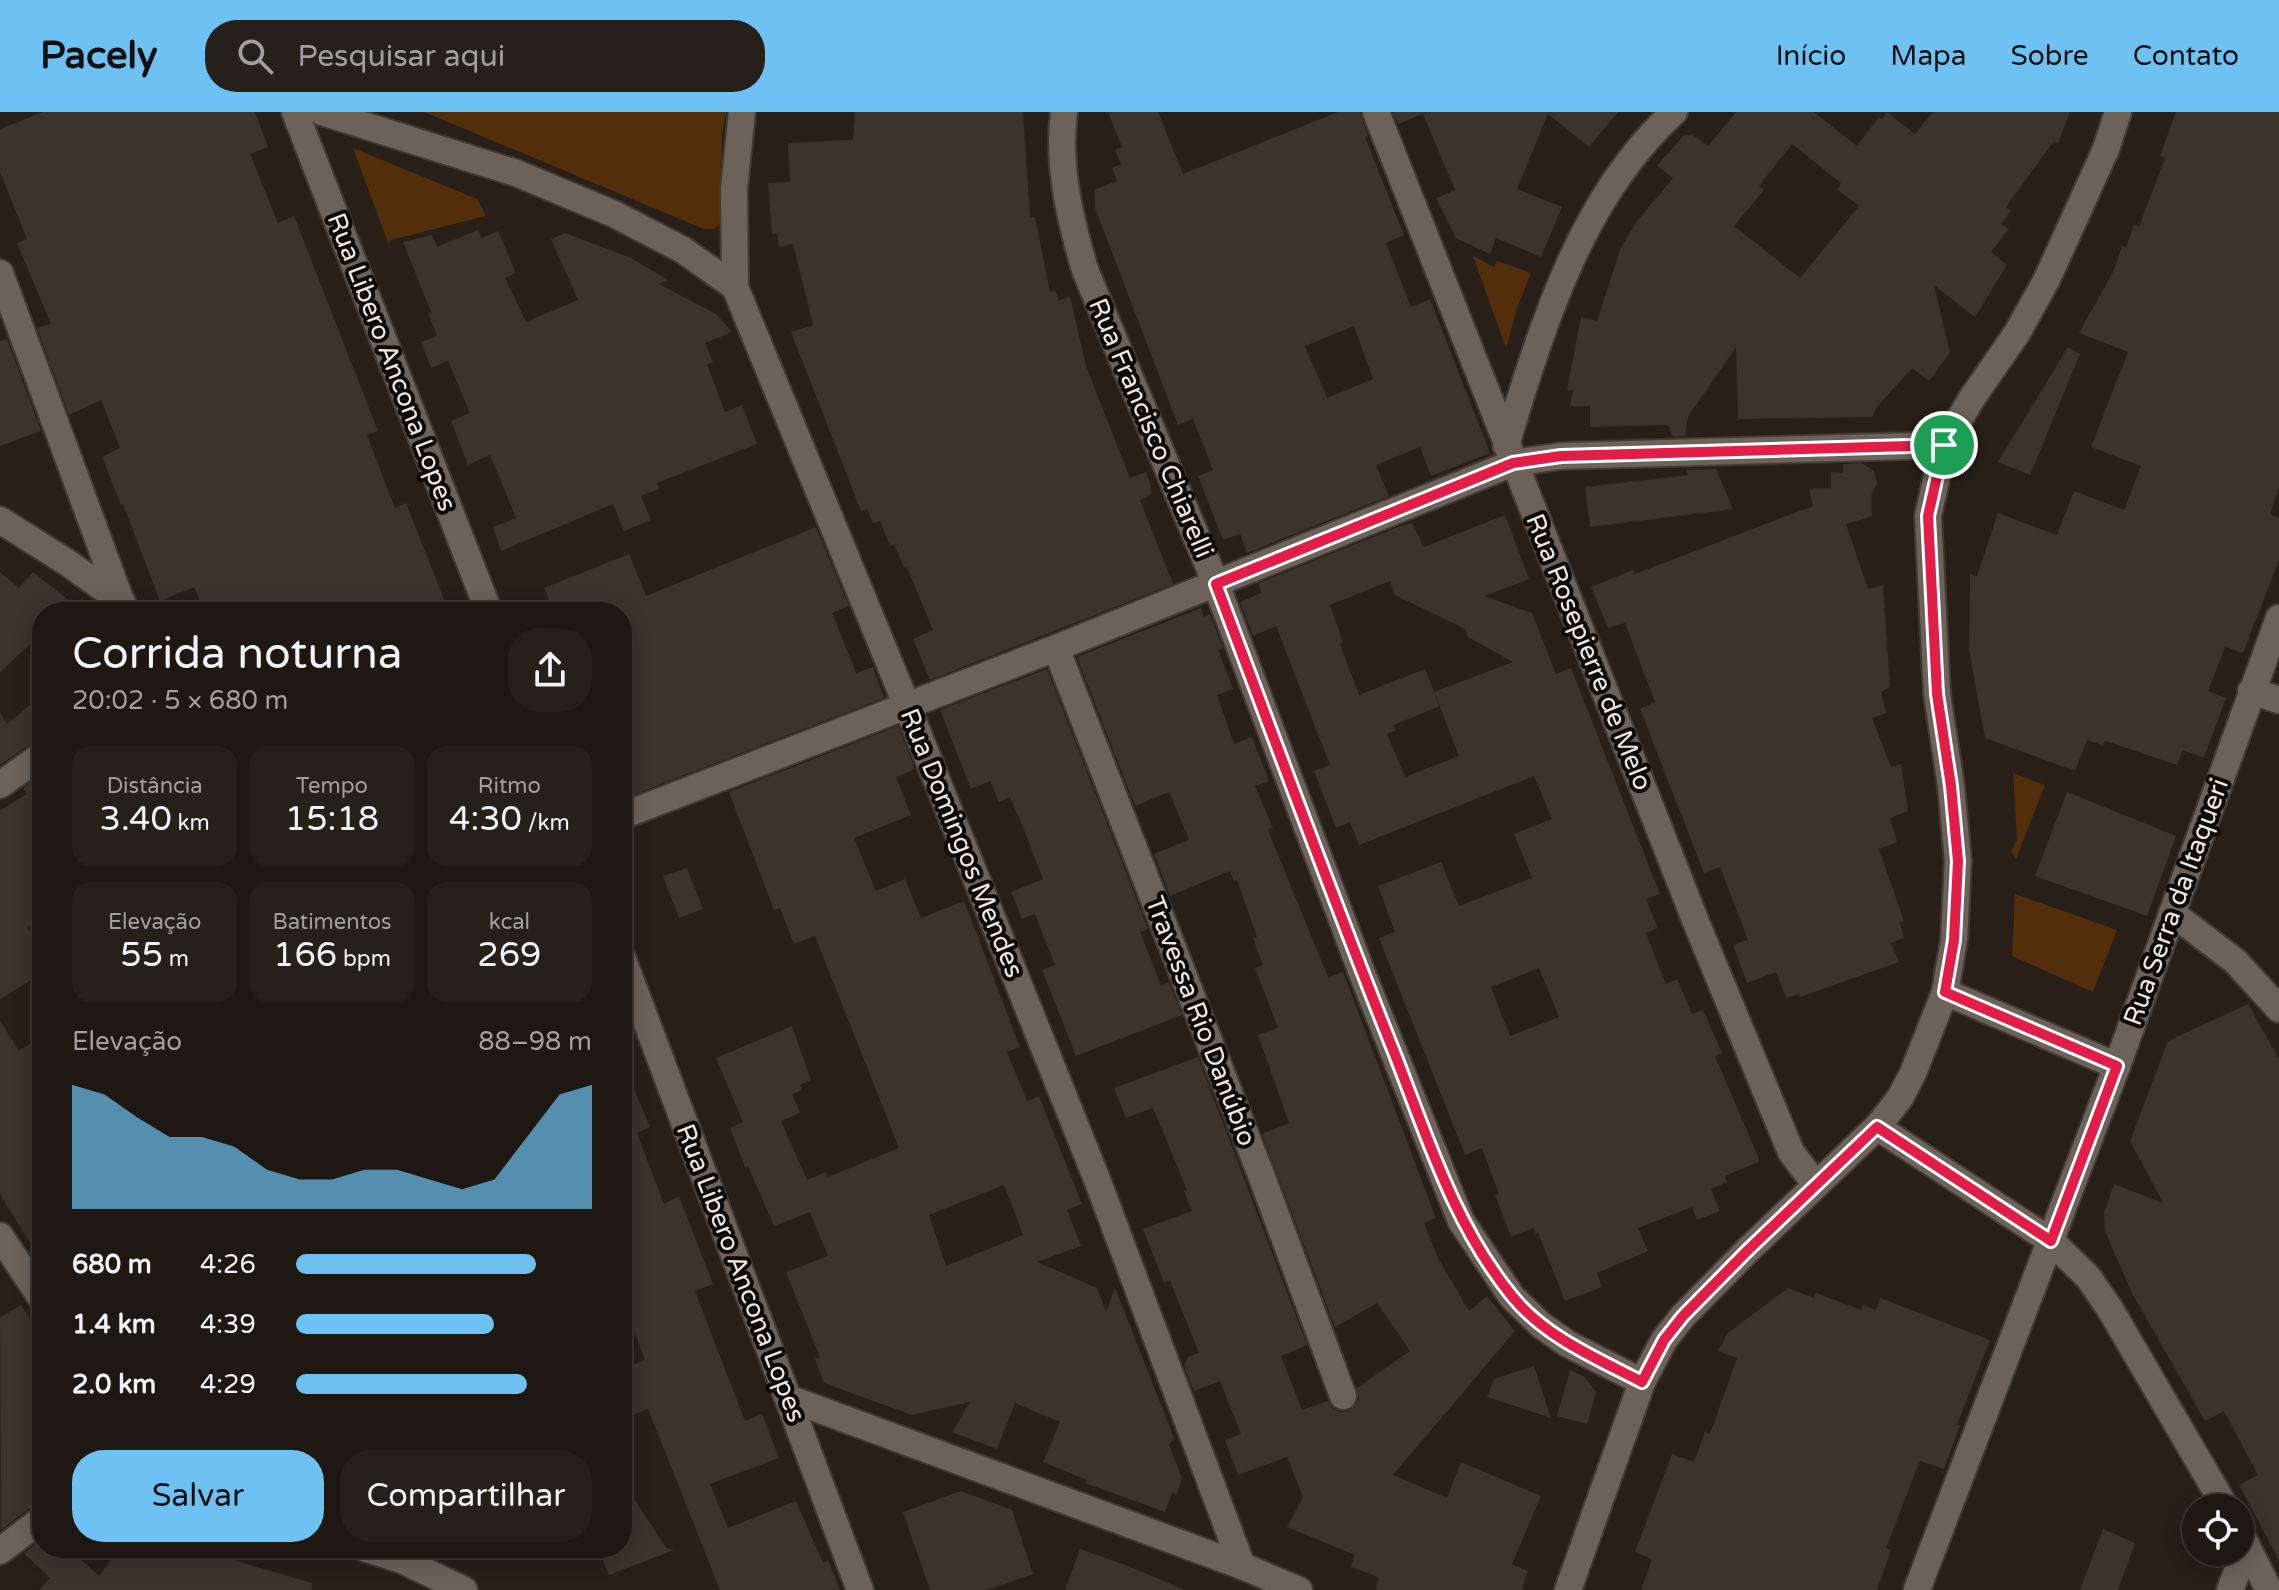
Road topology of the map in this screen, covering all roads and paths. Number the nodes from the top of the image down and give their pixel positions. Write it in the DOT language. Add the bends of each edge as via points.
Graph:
graph roads {
  1 [pos="295,112"];
  2 [pos="322,112"];
  3 [pos="742,112"];
  4 [pos="1064,112"];
  5 [pos="1376,112"];
  6 [pos="1674,112"];
  7 [pos="2118,112"];
  8 [pos="0,273"];
  9 [pos="735,287"];
  10 [pos="1944,445"];
  11 [pos="1510,454"];
  12 [pos="0,520"];
  13 [pos="1216,584"];
  14 [pos="118,602"];
  15 [pos="122,602"];
  16 [pos="485,602"];
  17 [pos="2279,618"];
  18 [pos="1056,648"];
  19 [pos="2251,691"];
  20 [pos="2279,700"];
  21 [pos="907,706"];
  22 [pos="32,762"];
  23 [pos="0,785"];
  24 [pos="632,812"];
  25 [pos="2172,913"];
  26 [pos="632,984"];
  27 [pos="1945,992"];
  28 [pos="2279,1009"];
  29 [pos="2117,1066"];
  30 [pos="1877,1127"];
  31 [pos="1816,1185"];
  32 [pos="0,1236"];
  33 [pos="2051,1241"];
  34 [pos="32,1284"];
  35 [pos="1642,1382"];
  36 [pos="1343,1396"];
  37 [pos="788,1398"];
  38 [pos="2218,1494"];
  39 [pos="32,1527"];
  40 [pos="0,1551"];
  41 [pos="396,1558"];
  42 [pos="2254,1559"];
  43 [pos="1242,1566"];
  44 [pos="2237,1566"];
  45 [pos="464,1590"];
  46 [pos="860,1590"];
  47 [pos="1299,1590"];
  48 [pos="1568,1590"];
  49 [pos="1917,1590"];
  50 [pos="2230,1590"];
  51 [pos="2269,1590"];
  1 -- 16 [label="street, Rua Libero Ancona Lopes"];
  2 -- 9 [label="street" via="516,173 614,214 683,250"];
  3 -- 9 [label="street, Rua Domingos Mendes" via="734,189"];
  4 -- 13 [label="street, Rua Francisco Chiarelli" via="1065,183 1085,270"];
  5 -- 11 [label="street, Rua Rosepierre de Melo"];
  6 -- 11 [label="street" via="1646,137 1573,257 1536,345"];
  7 -- 10 [label="street" via="2047,279"];
  8 -- 15 [label="street"];
  9 -- 21 [label="street, Rua Domingos Mendes"];
  10 -- 11 [label="street"];
  10 -- 27 [label="street" via="1928,516 1937,694 1958,861"];
  11 -- 13 [label="street"];
  11 -- 31 [label="street, Rua Rosepierre de Melo" via="1791,1152"];
  12 -- 14 [label="street"];
  13 -- 18 [label="street"];
  13 -- 35 [label="street, Rua Francisco Chiarelli" via="1461,1221 1512,1297 1541,1325"];
  17 -- 19 [label="street, Rua Serra da Itaqueri"];
  18 -- 21 [label="street"];
  18 -- 36 [label="street, Travessa Rio Danúbio"];
  19 -- 20 [label="street"];
  19 -- 25 [label="street, Rua Serra da Itaqueri"];
  21 -- 24 [label="street"];
  21 -- 43 [label="street, Rua Domingos Mendes" via="1098,1182"];
  22 -- 23 [label="street"];
  25 -- 28 [label="street" via="2235,961"];
  25 -- 29 [label="street, Rua Serra da Itaqueri"];
  26 -- 37 [label="street, Rua Libero Ancona Lopes"];
  27 -- 29 [label="street"];
  27 -- 30 [label="street" via="1913,1073"];
  29 -- 33 [label="street, Rua Serra da Itaqueri"];
  30 -- 31 [label="street"];
  30 -- 33 [label="street"];
  31 -- 35 [label="street" via="1683,1316"];
  32 -- 34 [label="street"];
  33 -- 38 [label="street" via="2088,1277 2110,1309"];
  33 -- 49 [label="street, Rua Serra da Itaqueri"];
  35 -- 48 [label="street"];
  37 -- 43 [label="street"];
  37 -- 46 [label="street, Rua Libero Ancona Lopes"];
  39 -- 40 [label="street"];
  41 -- 45 [label="street"];
  42 -- 51 [label="street"];
  43 -- 47 [label="street"];
  44 -- 50 [label="street"];
}
